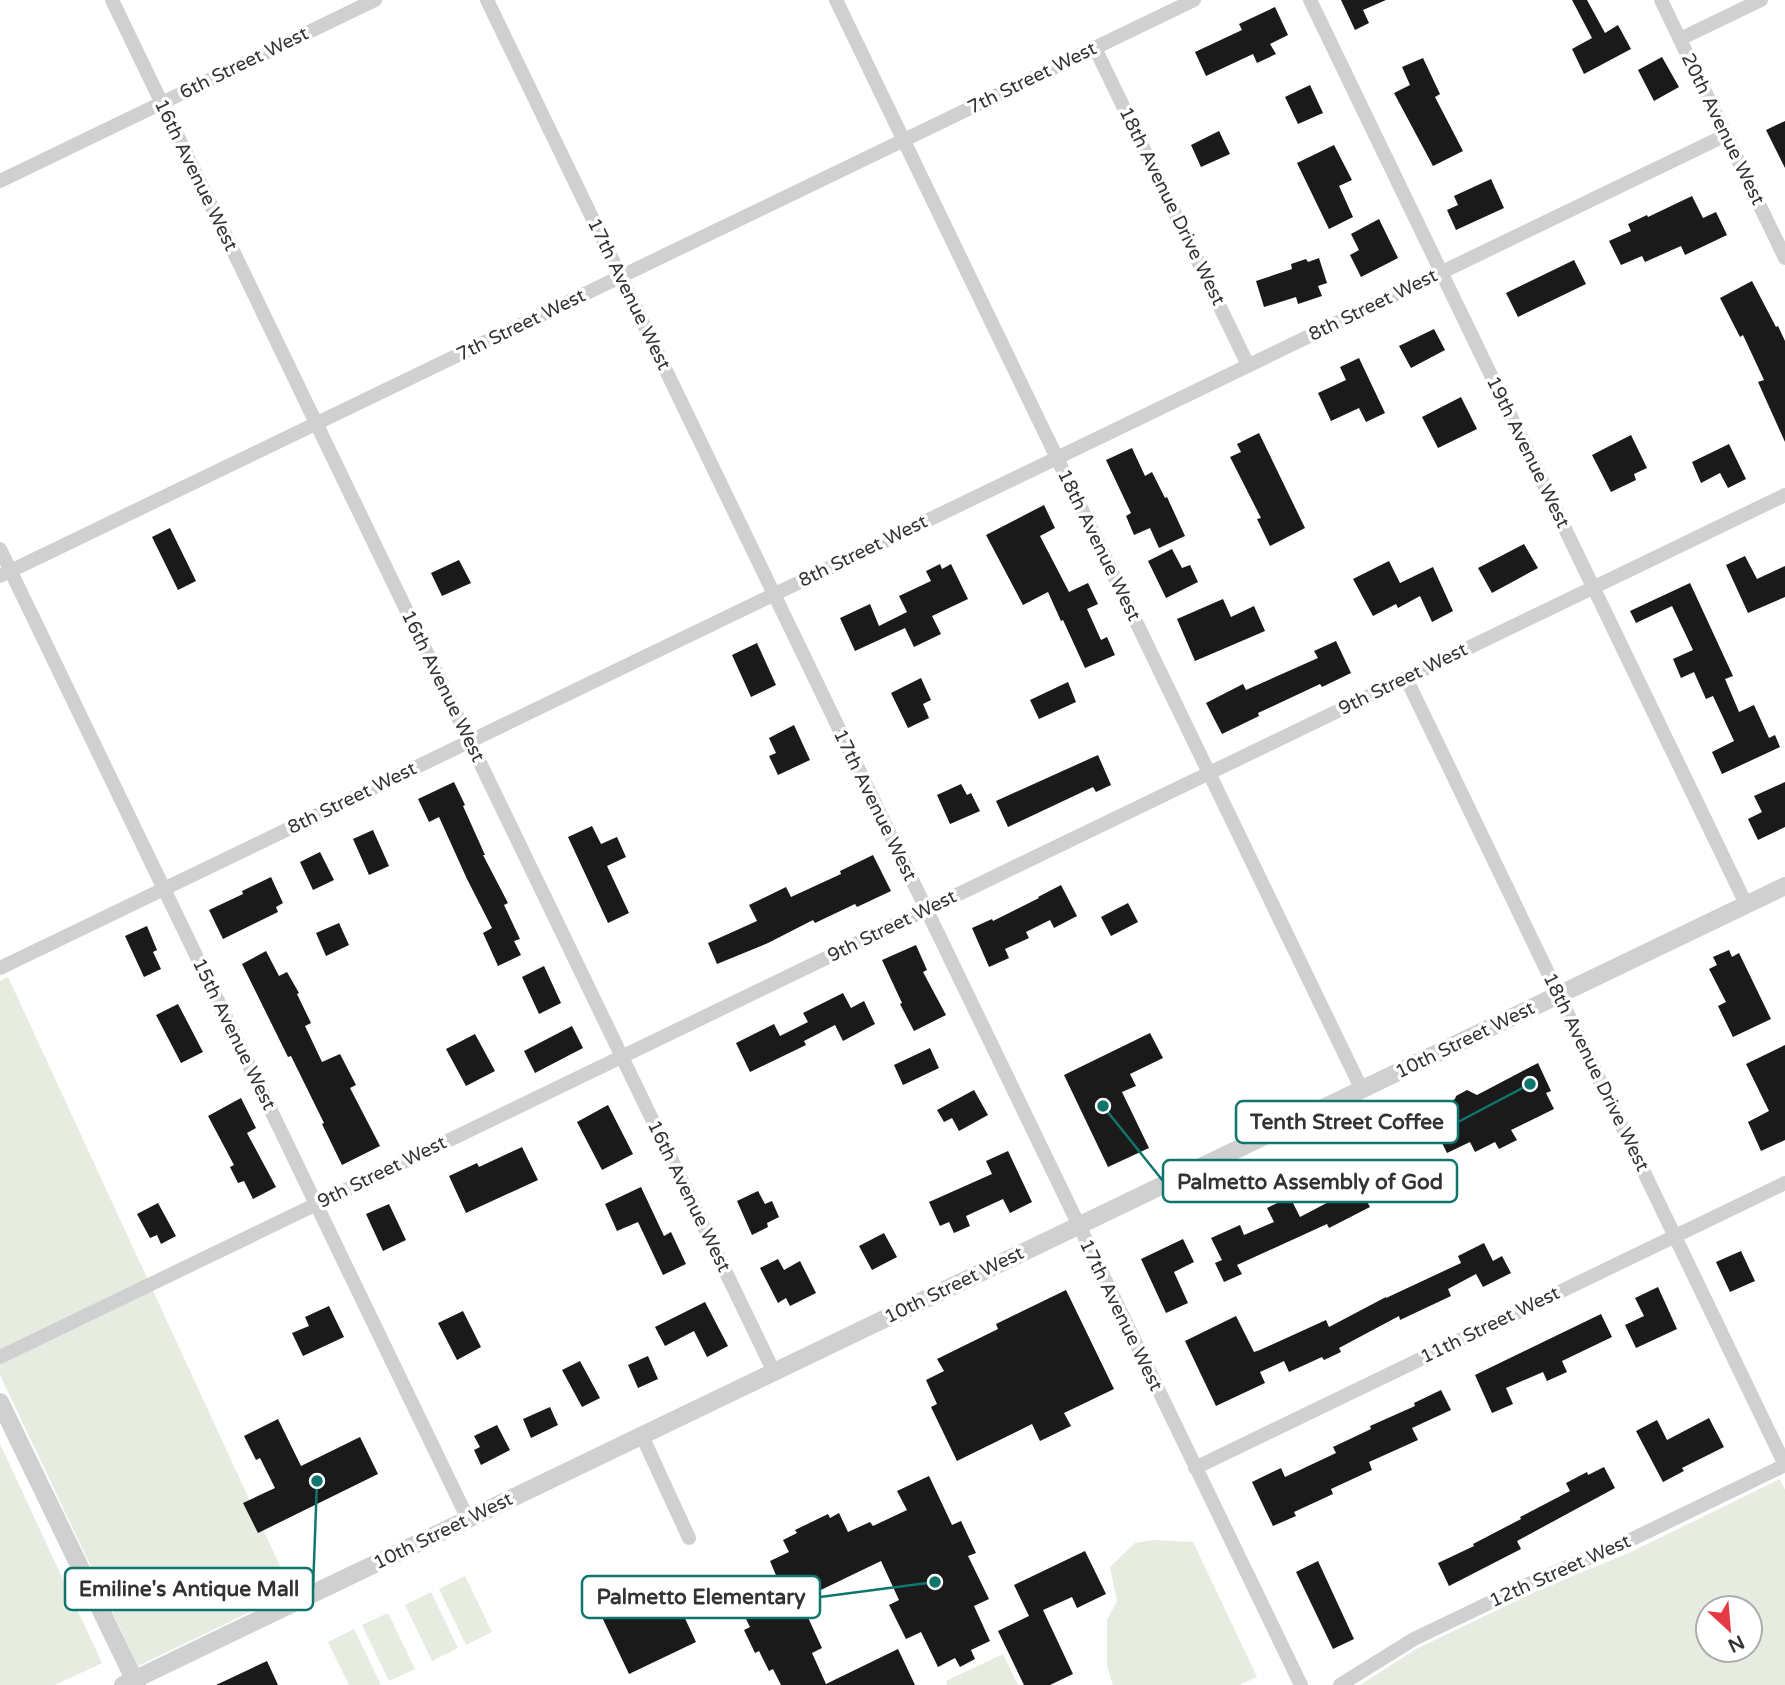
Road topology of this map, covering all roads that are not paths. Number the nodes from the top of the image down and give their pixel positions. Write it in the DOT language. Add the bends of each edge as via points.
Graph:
graph roads {
  1 [pos="112,0"];
  2 [pos="375,0"];
  3 [pos="486,0"];
  4 [pos="836,0"];
  5 [pos="1194,0"];
  6 [pos="1310,0"];
  7 [pos="1661,0"];
  8 [pos="1761,0"];
  9 [pos="1680,39"];
  10 [pos="1095,47"];
  11 [pos="162,103"];
  12 [pos="1726,135"];
  13 [pos="904,140"];
  14 [pos="0,181"];
  15 [pos="1785,258"];
  16 [pos="1441,272"];
  17 [pos="620,277"];
  18 [pos="1248,365"];
  19 [pos="316,424"];
  20 [pos="1057,457"];
  21 [pos="1785,495"];
  22 [pos="0,549"];
  23 [pos="5,574"];
  24 [pos="1593,588"];
  25 [pos="774,594"];
  26 [pos="1406,678"];
  27 [pos="470,741"];
  28 [pos="1209,773"];
  29 [pos="1785,886"];
  30 [pos="164,888"];
  31 [pos="1746,904"];
  32 [pos="926,910"];
  33 [pos="0,968"];
  34 [pos="1559,995"];
  35 [pos="622,1056"];
  36 [pos="1362,1090"];
  37 [pos="1785,1183"];
  38 [pos="316,1204"];
  39 [pos="1078,1226"];
  40 [pos="1675,1236"];
  41 [pos="0,1357"];
  42 [pos="774,1372"];
  43 [pos="0,1402"];
  44 [pos="642,1436"];
  45 [pos="1785,1465"];
  46 [pos="1195,1468"];
  47 [pos="468,1519"];
  48 [pos="689,1538"];
  49 [pos="131,1683"];
  50 [pos="1301,1685"];
  51 [pos="1340,1685"];
  1 -- 11 [label="street, 16th Avenue West"];
  2 -- 11 [label="street, 6th Street West"];
  3 -- 17 [label="street, 17th Avenue West"];
  4 -- 13 [label="street, 18th Avenue West"];
  5 -- 10 [label="street, 7th Street West"];
  6 -- 16 [label="street, 19th Avenue West"];
  7 -- 9 [label="street, 20th Avenue West"];
  8 -- 9 [label="street"];
  9 -- 12 [label="street, 20th Avenue West"];
  10 -- 13 [label="street, 7th Street West"];
  10 -- 18 [label="street, 18th Avenue Drive West"];
  11 -- 14 [label="street, 6th Street West"];
  11 -- 19 [label="street, 16th Avenue West"];
  12 -- 15 [label="street, 20th Avenue West"];
  12 -- 16 [label="street, 8th Street West"];
  13 -- 17 [label="street, 7th Street West"];
  13 -- 20 [label="street, 18th Avenue West"];
  16 -- 18 [label="street, 8th Street West"];
  16 -- 24 [label="street, 19th Avenue West"];
  17 -- 19 [label="street, 7th Street West"];
  17 -- 25 [label="street, 17th Avenue West"];
  18 -- 20 [label="street, 8th Street West"];
  19 -- 23 [label="street, 7th Street West"];
  19 -- 27 [label="street, 16th Avenue West"];
  20 -- 25 [label="street, 8th Street West"];
  20 -- 28 [label="street, 18th Avenue West"];
  21 -- 24 [label="street, 9th Street West"];
  22 -- 23 [label="street, 15th Avenue West"];
  23 -- 30 [label="street, 15th Avenue West"];
  24 -- 26 [label="street, 9th Street West"];
  24 -- 31 [label="street, 19th Avenue West"];
  25 -- 27 [label="street, 8th Street West"];
  25 -- 32 [label="street, 17th Avenue West"];
  26 -- 28 [label="street, 9th Street West"];
  26 -- 34 [label="street, 18th Avenue Drive West"];
  27 -- 30 [label="street, 8th Street West"];
  27 -- 35 [label="street, 16th Avenue West"];
  28 -- 32 [label="street, 9th Street West"];
  28 -- 36 [label="street, 18th Avenue West"];
  29 -- 31 [label="street, 10th Street West"];
  30 -- 33 [label="street, 8th Street West"];
  30 -- 38 [label="street, 15th Avenue West"];
  31 -- 34 [label="street, 10th Street West"];
  32 -- 35 [label="street, 9th Street West"];
  32 -- 39 [label="street, 17th Avenue West"];
  34 -- 36 [label="street, 10th Street West"];
  34 -- 40 [label="street, 18th Avenue Drive West"];
  35 -- 38 [label="street, 9th Street West"];
  35 -- 42 [label="street, 16th Avenue West"];
  36 -- 39 [label="street, 10th Street West"];
  37 -- 40 [label="street, 11th Street West"];
  38 -- 41 [label="street, 9th Street West"];
  38 -- 47 [label="street, 15th Avenue West"];
  39 -- 42 [label="street, 10th Street West"];
  39 -- 46 [label="street, 17th Avenue West"];
  40 -- 45 [label="street, 18th Avenue Drive West"];
  40 -- 46 [label="street, 11th Street West"];
  42 -- 44 [label="street, 10th Street West"];
  43 -- 49 [label="street"];
  44 -- 47 [label="street, 10th Street West"];
  44 -- 48 [label="street"];
  45 -- 51 [label="street, 12th Street West" via="1414,1639"];
  46 -- 50 [label="street, 17th Avenue West"];
  47 -- 49 [label="street, 10th Street West"];
}
